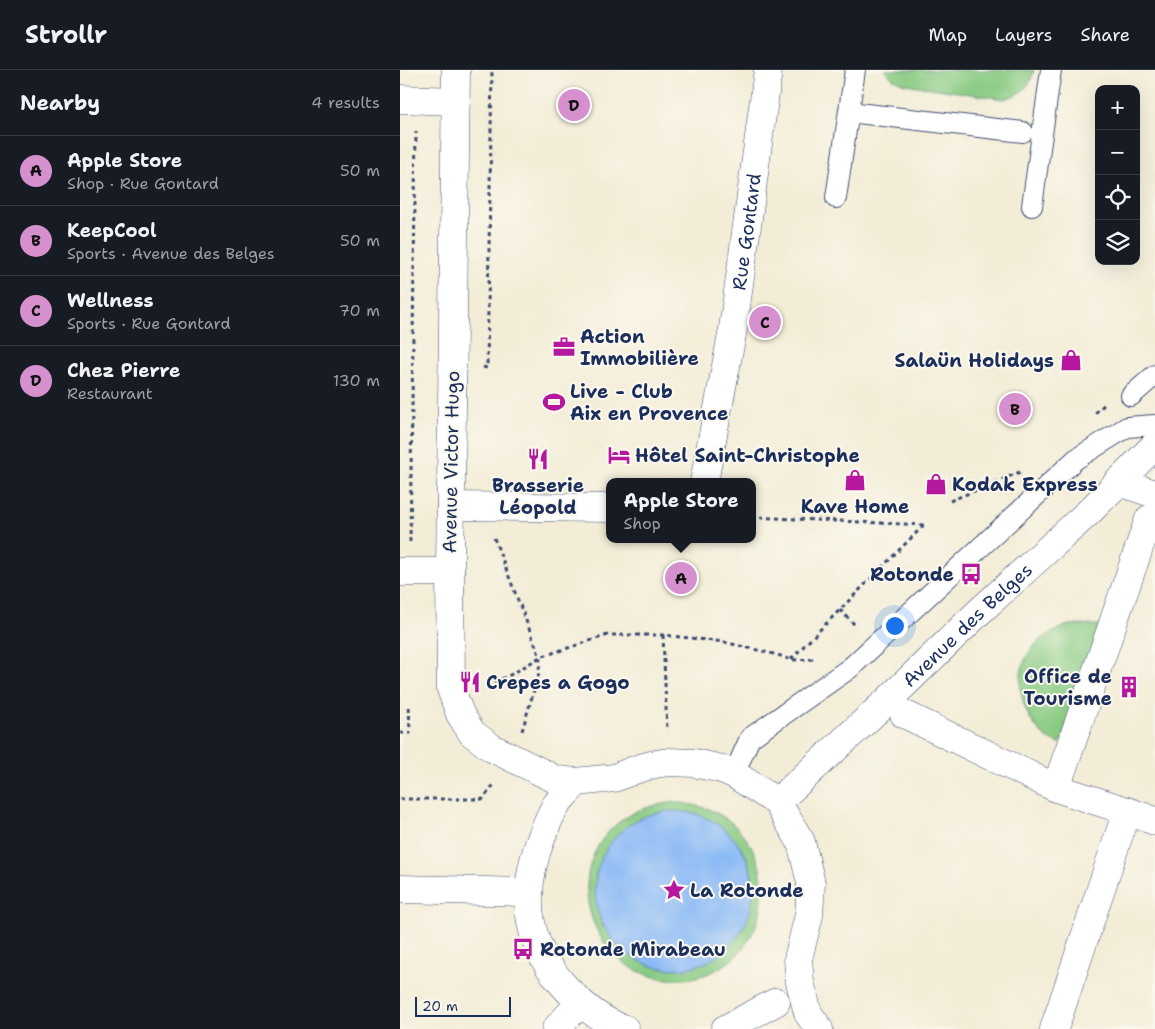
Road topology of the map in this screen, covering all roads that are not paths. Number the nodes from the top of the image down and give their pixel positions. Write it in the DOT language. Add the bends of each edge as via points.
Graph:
graph roads {
  1 [pos="456,70"];
  2 [pos="768,70"];
  3 [pos="855,70"];
  4 [pos="1051,70"];
  5 [pos="408,99"];
  6 [pos="456,101"];
  7 [pos="849,112"];
  8 [pos="1024,132"];
  9 [pos="836,198"];
  10 [pos="1032,206"];
  11 [pos="1155,375"];
  12 [pos="1131,396"];
  13 [pos="1155,425"];
  14 [pos="1155,445"];
  15 [pos="705,478"];
  16 [pos="1118,482"];
  17 [pos="451,506"];
  18 [pos="1152,506"];
  19 [pos="606,508"];
  20 [pos="405,572"];
  21 [pos="450,572"];
  22 [pos="904,714"];
  23 [pos="734,774"];
  24 [pos="576,782"];
  25 [pos="1056,788"];
  26 [pos="777,802"];
  27 [pos="1126,811"];
  28 [pos="1155,821"];
  29 [pos="400,889"];
  30 [pos="528,892"];
  31 [pos="800,982"];
  32 [pos="776,1002"];
  33 [pos="580,1003"];
  34 [pos="556,1029"];
  35 [pos="624,1029"];
  36 [pos="725,1029"];
  37 [pos="820,1029"];
  38 [pos="1054,1029"];
  1 -- 6 [label="street, Avenue Victor Hugo"];
  2 -- 15 [label="street, Rue Gontard" via="733,329"];
  3 -- 7 [label="lane"];
  4 -- 10 [label="lane"];
  5 -- 6 [label="street"];
  6 -- 17 [label="street, Avenue Victor Hugo"];
  7 -- 8 [label="lane"];
  7 -- 9 [label="lane"];
  11 -- 12 [label="lane"];
  13 -- 23 [label="lane" via="1127,428 1076,459 850,668 750,738"];
  14 -- 16 [label="street, Avenue des Belges"];
  16 -- 18 [label="street"];
  16 -- 26 [label="street, Avenue des Belges"];
  17 -- 19 [label="street"];
  17 -- 21 [label="street, Avenue Victor Hugo"];
  18 -- 25 [label="street"];
  20 -- 21 [label="street"];
  21 -- 24 [label="street, Avenue Victor Hugo" via="451,689 460,714 472,733 492,748 557,780"];
  22 -- 25 [label="street"];
  23 -- 24 [label="street, Avenue Victor Hugo" via="722,768 669,762 614,778"];
  23 -- 26 [label="street, Avenue Victor Hugo"];
  24 -- 30 [label="street" via="550,817 536,853"];
  25 -- 27 [label="street"];
  26 -- 31 [label="street" via="801,842 810,883 809,916 798,959"];
  27 -- 28 [label="street"];
  27 -- 38 [label="street"];
  29 -- 30 [label="street"];
  30 -- 33 [label="street" via="529,914 540,951 550,971"];
  31 -- 32 [label="lane"];
  31 -- 37 [label="street" via="808,1013"];
  32 -- 36 [label="street"];
  33 -- 34 [label="street"];
  33 -- 35 [label="street"];
}
